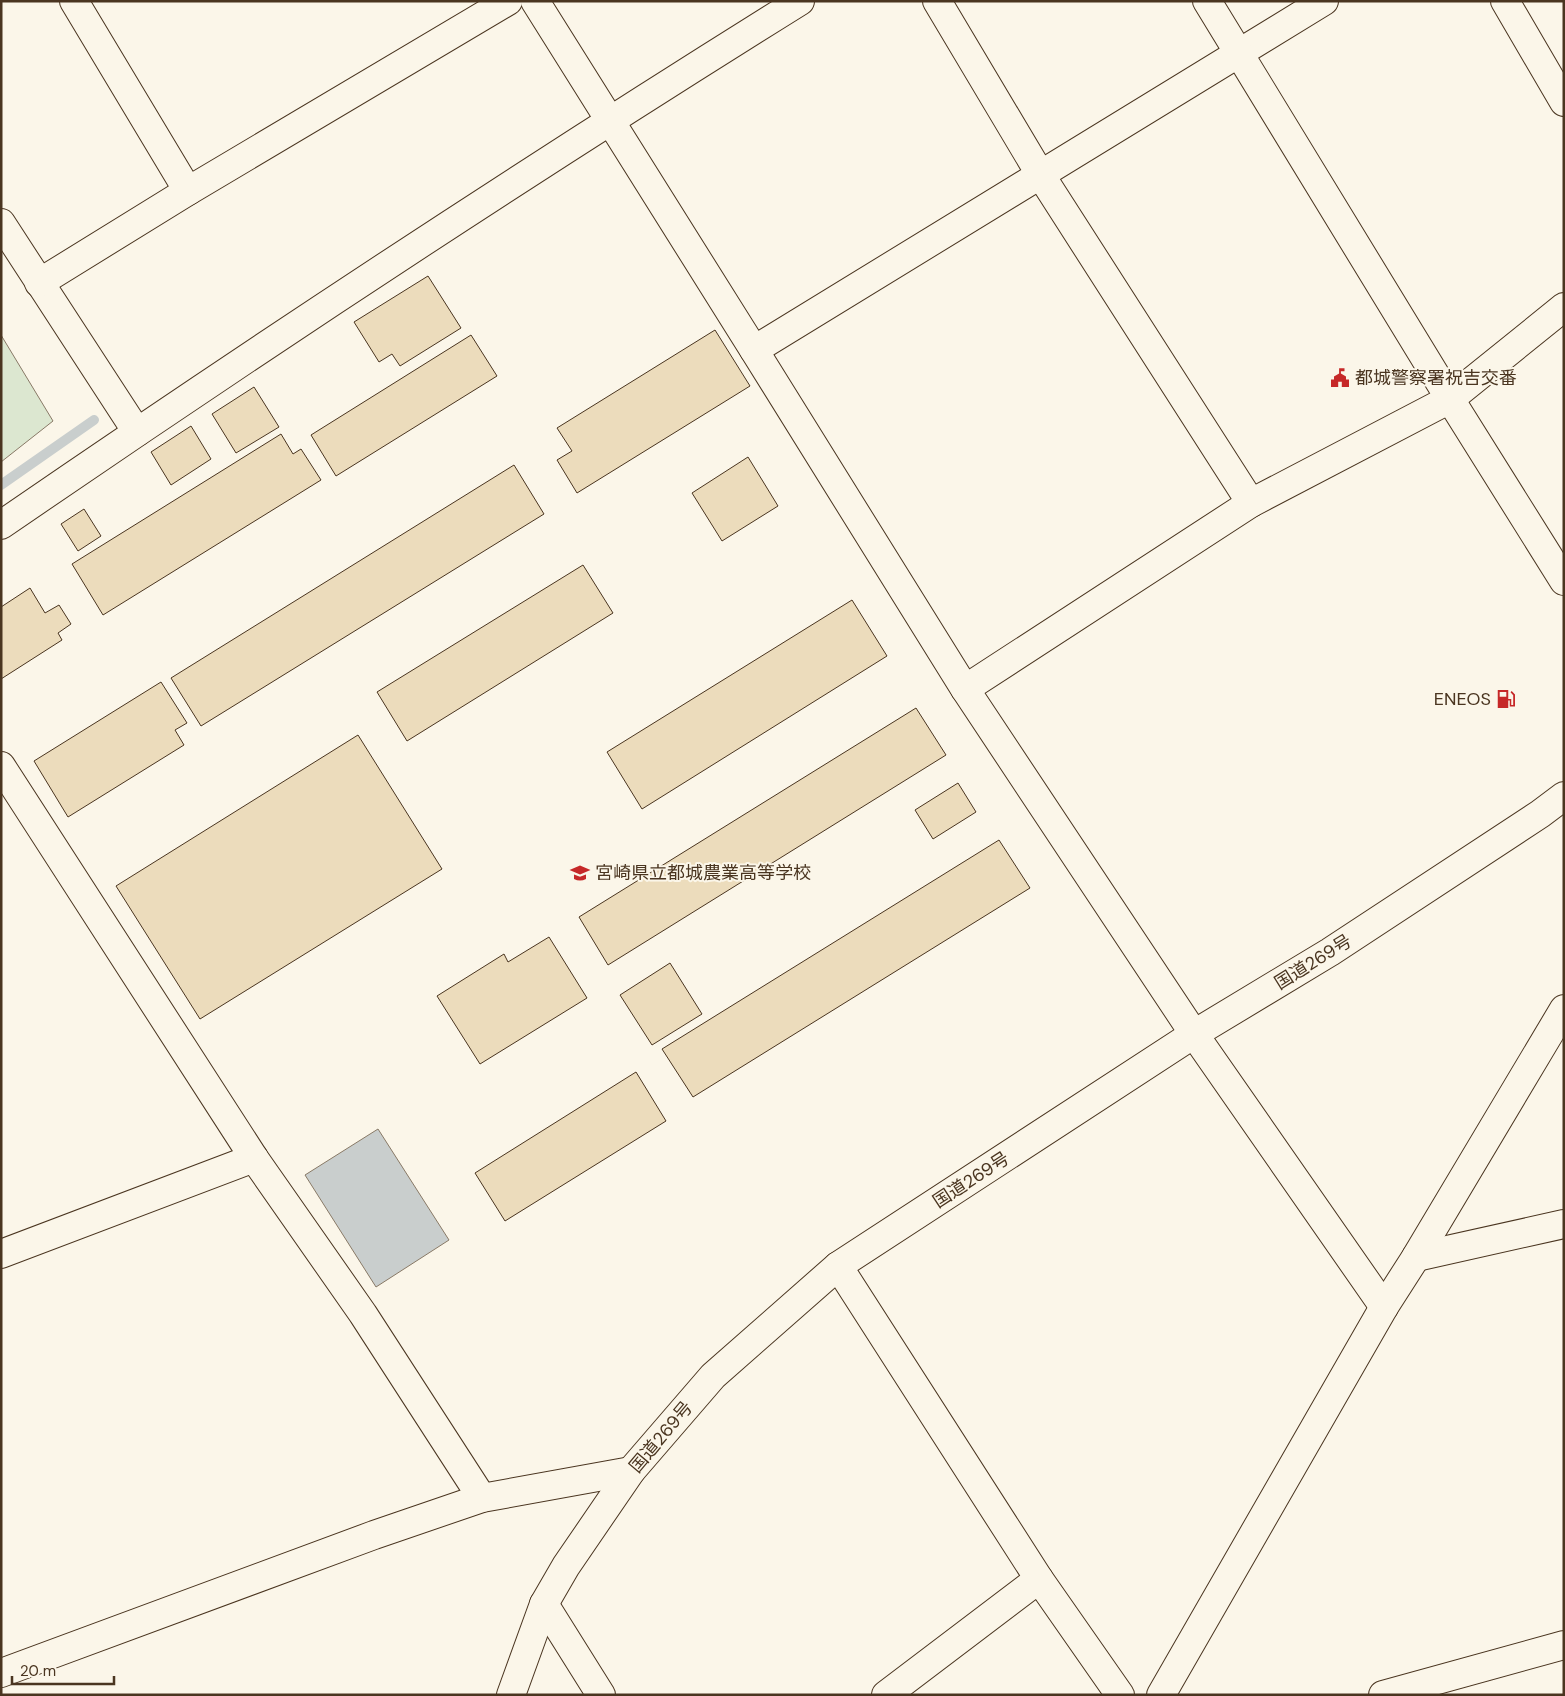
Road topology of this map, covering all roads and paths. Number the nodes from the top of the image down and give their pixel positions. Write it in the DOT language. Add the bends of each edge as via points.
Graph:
graph roads {
  1 [pos="74,1"];
  2 [pos="508,1"];
  3 [pos="535,1"];
  4 [pos="800,1"];
  5 [pos="937,1"];
  6 [pos="1207,1"];
  7 [pos="1324,1"];
  8 [pos="1505,1"];
  9 [pos="1239,52"];
  10 [pos="1564,102"];
  11 [pos="608,120"];
  12 [pos="1040,174"];
  13 [pos="188,191"];
  14 [pos="1,223"];
  15 [pos="39,283"];
  16 [pos="1564,307"];
  17 [pos="754,350"];
  18 [pos="1450,399"];
  19 [pos="137,432"];
  20 [pos="1251,503"];
  21 [pos="1,525"];
  22 [pos="1564,581"];
  23 [pos="966,689"];
  24 [pos="1,766"];
  25 [pos="1564,796"];
  26 [pos="1564,1009"];
  27 [pos="1194,1034"];
  28 [pos="254,1158"];
  29 [pos="1564,1224"];
  30 [pos="1,1254"];
  31 [pos="1416,1257"];
  32 [pos="838,1266"];
  33 [pos="1384,1307"];
  34 [pos="631,1471"];
  35 [pos="482,1498"];
  36 [pos="1039,1578"];
  37 [pos="544,1604"];
  38 [pos="1564,1646"];
  39 [pos="1,1673"];
  40 [pos="511,1695"];
  41 [pos="601,1695"];
  42 [pos="886,1695"];
  43 [pos="1120,1695"];
  44 [pos="1161,1695"];
  45 [pos="1383,1695"];
  1 -- 13 [label="main road"];
  2 -- 13 [label="main road"];
  3 -- 11 [label="main road"];
  4 -- 11 [label="main road"];
  5 -- 12 [label="main road"];
  6 -- 9 [label="main road"];
  7 -- 9 [label="main road"];
  8 -- 10 [label="main road"];
  9 -- 12 [label="main road"];
  9 -- 18 [label="main road"];
  11 -- 17 [label="main road"];
  11 -- 19 [label="main road"];
  12 -- 17 [label="main road"];
  12 -- 20 [label="main road"];
  13 -- 15 [label="main road"];
  14 -- 15 [label="main road"];
  15 -- 19 [label="main road"];
  16 -- 18 [label="main road"];
  17 -- 23 [label="main road"];
  18 -- 20 [label="main road"];
  18 -- 22 [label="main road"];
  19 -- 21 [label="main road"];
  20 -- 23 [label="main road"];
  23 -- 27 [label="main road"];
  24 -- 28 [label="main road"];
  25 -- 27 [label="main road, 国道269号" via="1330,952"];
  26 -- 31 [label="main road"];
  27 -- 32 [label="main road, 国道269号"];
  27 -- 33 [label="main road"];
  28 -- 30 [label="main road"];
  28 -- 35 [label="main road" via="363,1314"];
  29 -- 31 [label="main road"];
  31 -- 33 [label="main road"];
  32 -- 34 [label="main road, 国道269号" via="713,1376"];
  32 -- 36 [label="main road"];
  33 -- 44 [label="main road"];
  34 -- 35 [label="main road"];
  34 -- 37 [label="main road, 国道269号"];
  35 -- 39 [label="main road"];
  36 -- 42 [label="main road"];
  36 -- 43 [label="main road"];
  37 -- 40 [label="main road, 国道269号"];
  37 -- 41 [label="main road"];
  38 -- 45 [label="main road"];
}
